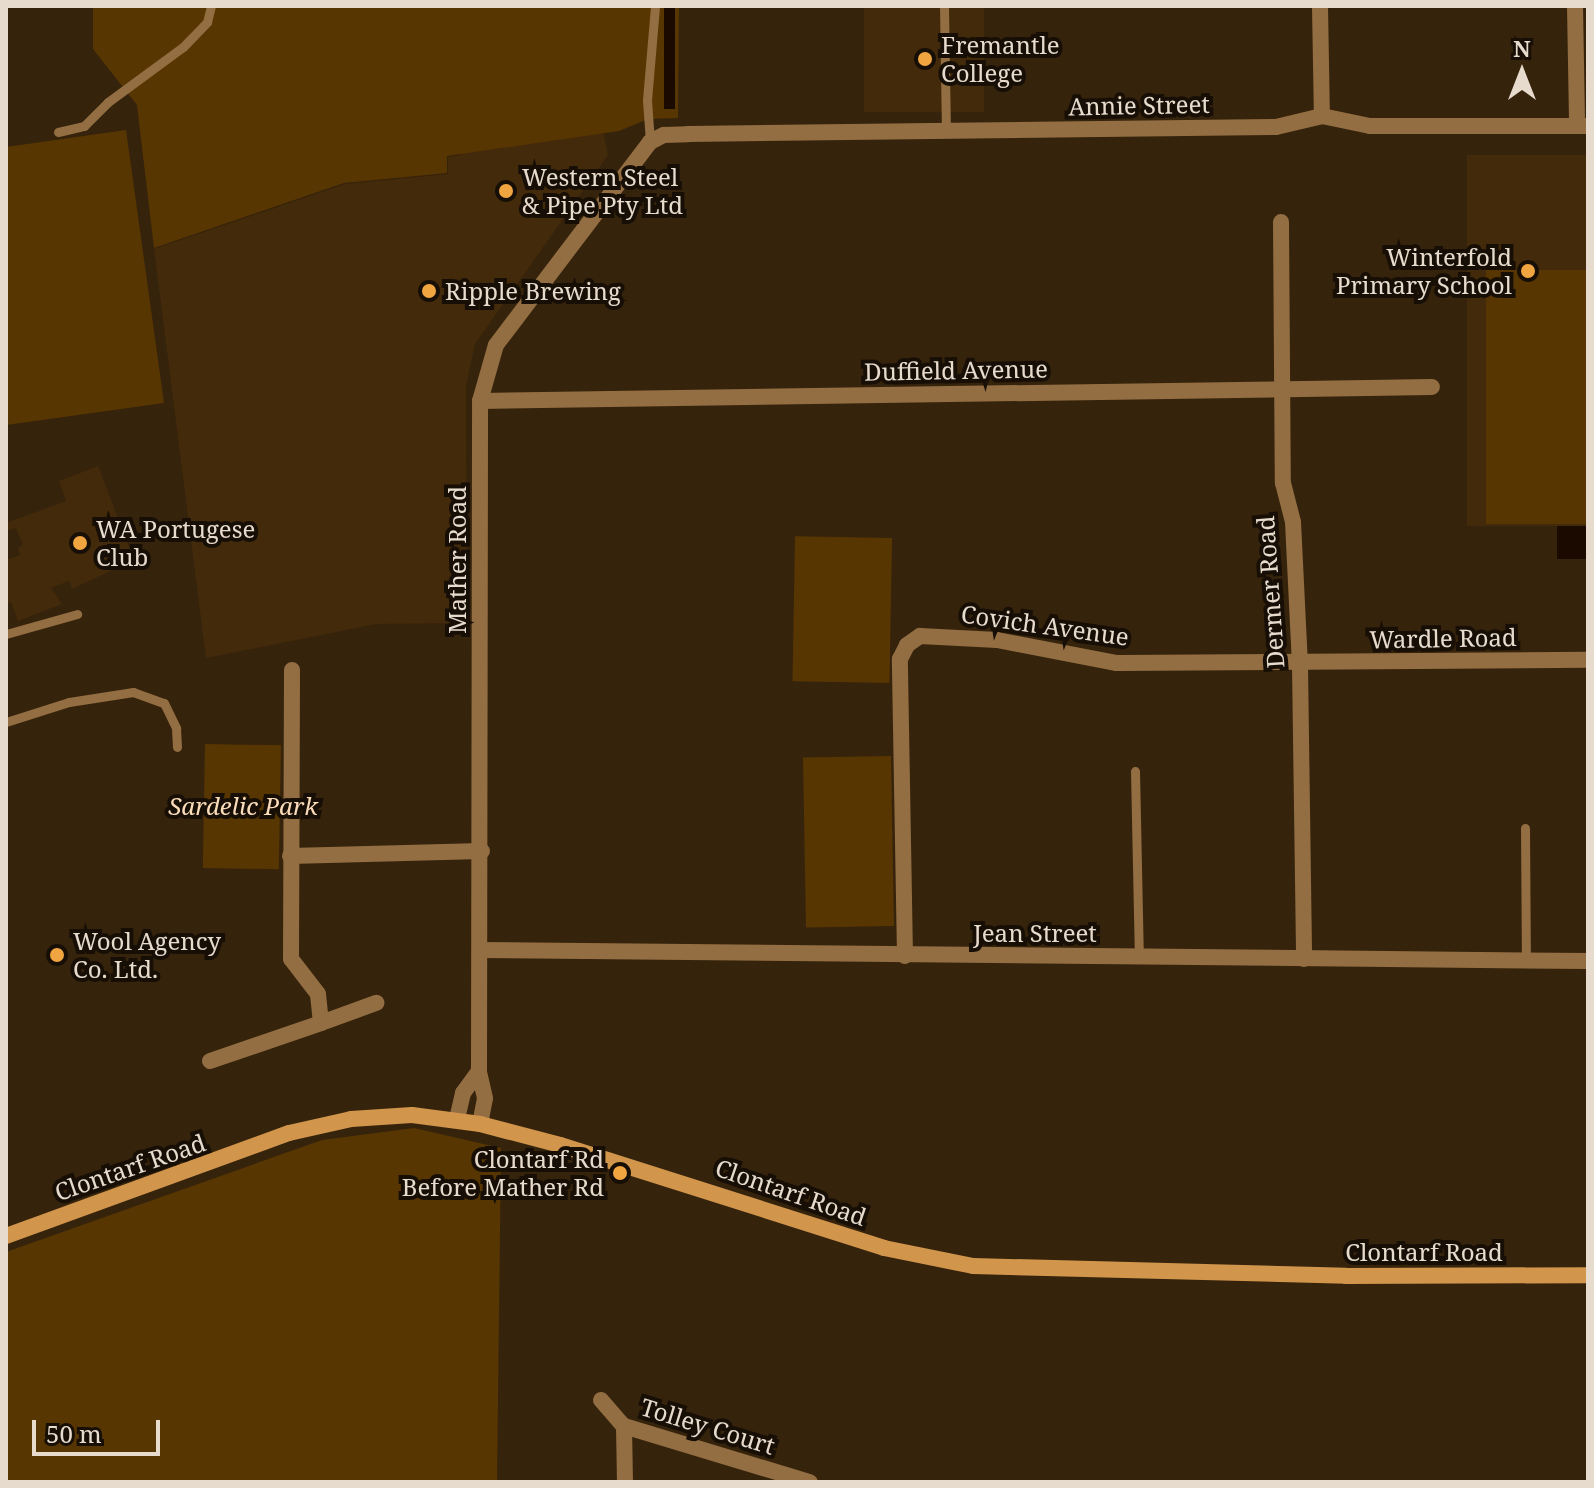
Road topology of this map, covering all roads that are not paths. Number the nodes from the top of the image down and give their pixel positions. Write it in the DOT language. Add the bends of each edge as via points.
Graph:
graph roads {
  1 [pos="211,6"];
  2 [pos="655,6"];
  3 [pos="944,6"];
  4 [pos="1320,6"];
  5 [pos="1575,6"];
  6 [pos="1322,116"];
  7 [pos="1583,126"];
  8 [pos="946,131"];
  9 [pos="58,132"];
  10 [pos="650,142"];
  11 [pos="1281,222"];
  12 [pos="1432,387"];
  13 [pos="1286,390"];
  14 [pos="480,401"];
  15 [pos="77,614"];
  16 [pos="6,634"];
  17 [pos="1588,660"];
  18 [pos="1300,665"];
  19 [pos="292,670"];
  20 [pos="6,722"];
  21 [pos="177,747"];
  22 [pos="1135,771"];
  23 [pos="1525,828"];
  24 [pos="482,851"];
  25 [pos="290,856"];
  26 [pos="481,950"];
  27 [pos="905,956"];
  28 [pos="1139,958"];
  29 [pos="1304,959"];
  30 [pos="1526,961"];
  31 [pos="1588,961"];
  32 [pos="376,1003"];
  33 [pos="321,1023"];
  34 [pos="210,1061"];
  35 [pos="479,1071"];
  36 [pos="457,1119"];
  37 [pos="480,1124"];
  38 [pos="6,1236"];
  39 [pos="1588,1275"];
  40 [pos="601,1400"];
  41 [pos="624,1426"];
  42 [pos="625,1482"];
  43 [pos="810,1482"];
  1 -- 9 [label="lane" via="207,22 183,47 84,126"];
  2 -- 10 [label="lane" via="647,100"];
  3 -- 8 [label="lane"];
  4 -- 6 [label="street"];
  5 -- 7 [label="street"];
  6 -- 7 [label="street, Annie Street" via="1370,126"];
  6 -- 8 [label="street, Annie Street" via="1276,127"];
  8 -- 10 [label="street, Annie Street" via="688,134"];
  10 -- 14 [label="street, Mather Road" via="496,345"];
  11 -- 13 [label="street, Dermer Road"];
  12 -- 13 [label="street, Duffield Avenue"];
  13 -- 14 [label="street, Duffield Avenue"];
  13 -- 18 [label="street, Dermer Road" via="1283,483 1293,522"];
  14 -- 24 [label="street, Mather Road"];
  15 -- 16 [label="lane"];
  17 -- 18 [label="street, Wardle Road"];
  18 -- 27 [label="street, Covich Avenue" via="1117,663 942,635 920,636 907,645 900,659"];
  18 -- 29 [label="street, Dermer Road"];
  19 -- 25 [label="street"];
  20 -- 21 [label="lane" via="69,702 133,692 164,703 176,728"];
  22 -- 28 [label="lane"];
  23 -- 30 [label="lane"];
  24 -- 25 [label="street"];
  24 -- 26 [label="street, Mather Road"];
  25 -- 33 [label="street" via="291,959 318,994"];
  26 -- 27 [label="street, Jean Street"];
  26 -- 35 [label="street, Mather Road"];
  27 -- 28 [label="street, Jean Street"];
  28 -- 29 [label="street, Jean Street"];
  29 -- 30 [label="street, Jean Street"];
  30 -- 31 [label="street, Jean Street"];
  32 -- 33 [label="street"];
  33 -- 34 [label="street"];
  35 -- 36 [label="street, Mather Road" via="463,1093"];
  35 -- 37 [label="street, Mather Road" via="485,1098"];
  36 -- 37 [label="street, Clontarf Road"];
  36 -- 38 [label="street, Clontarf Road" via="383,1114 302,1130"];
  37 -- 39 [label="street, Clontarf Road" via="685,1181 853,1239 973,1266 1346,1276"];
  40 -- 41 [label="street, Tolley Court"];
  41 -- 42 [label="street"];
  41 -- 43 [label="street, Tolley Court"];
}
